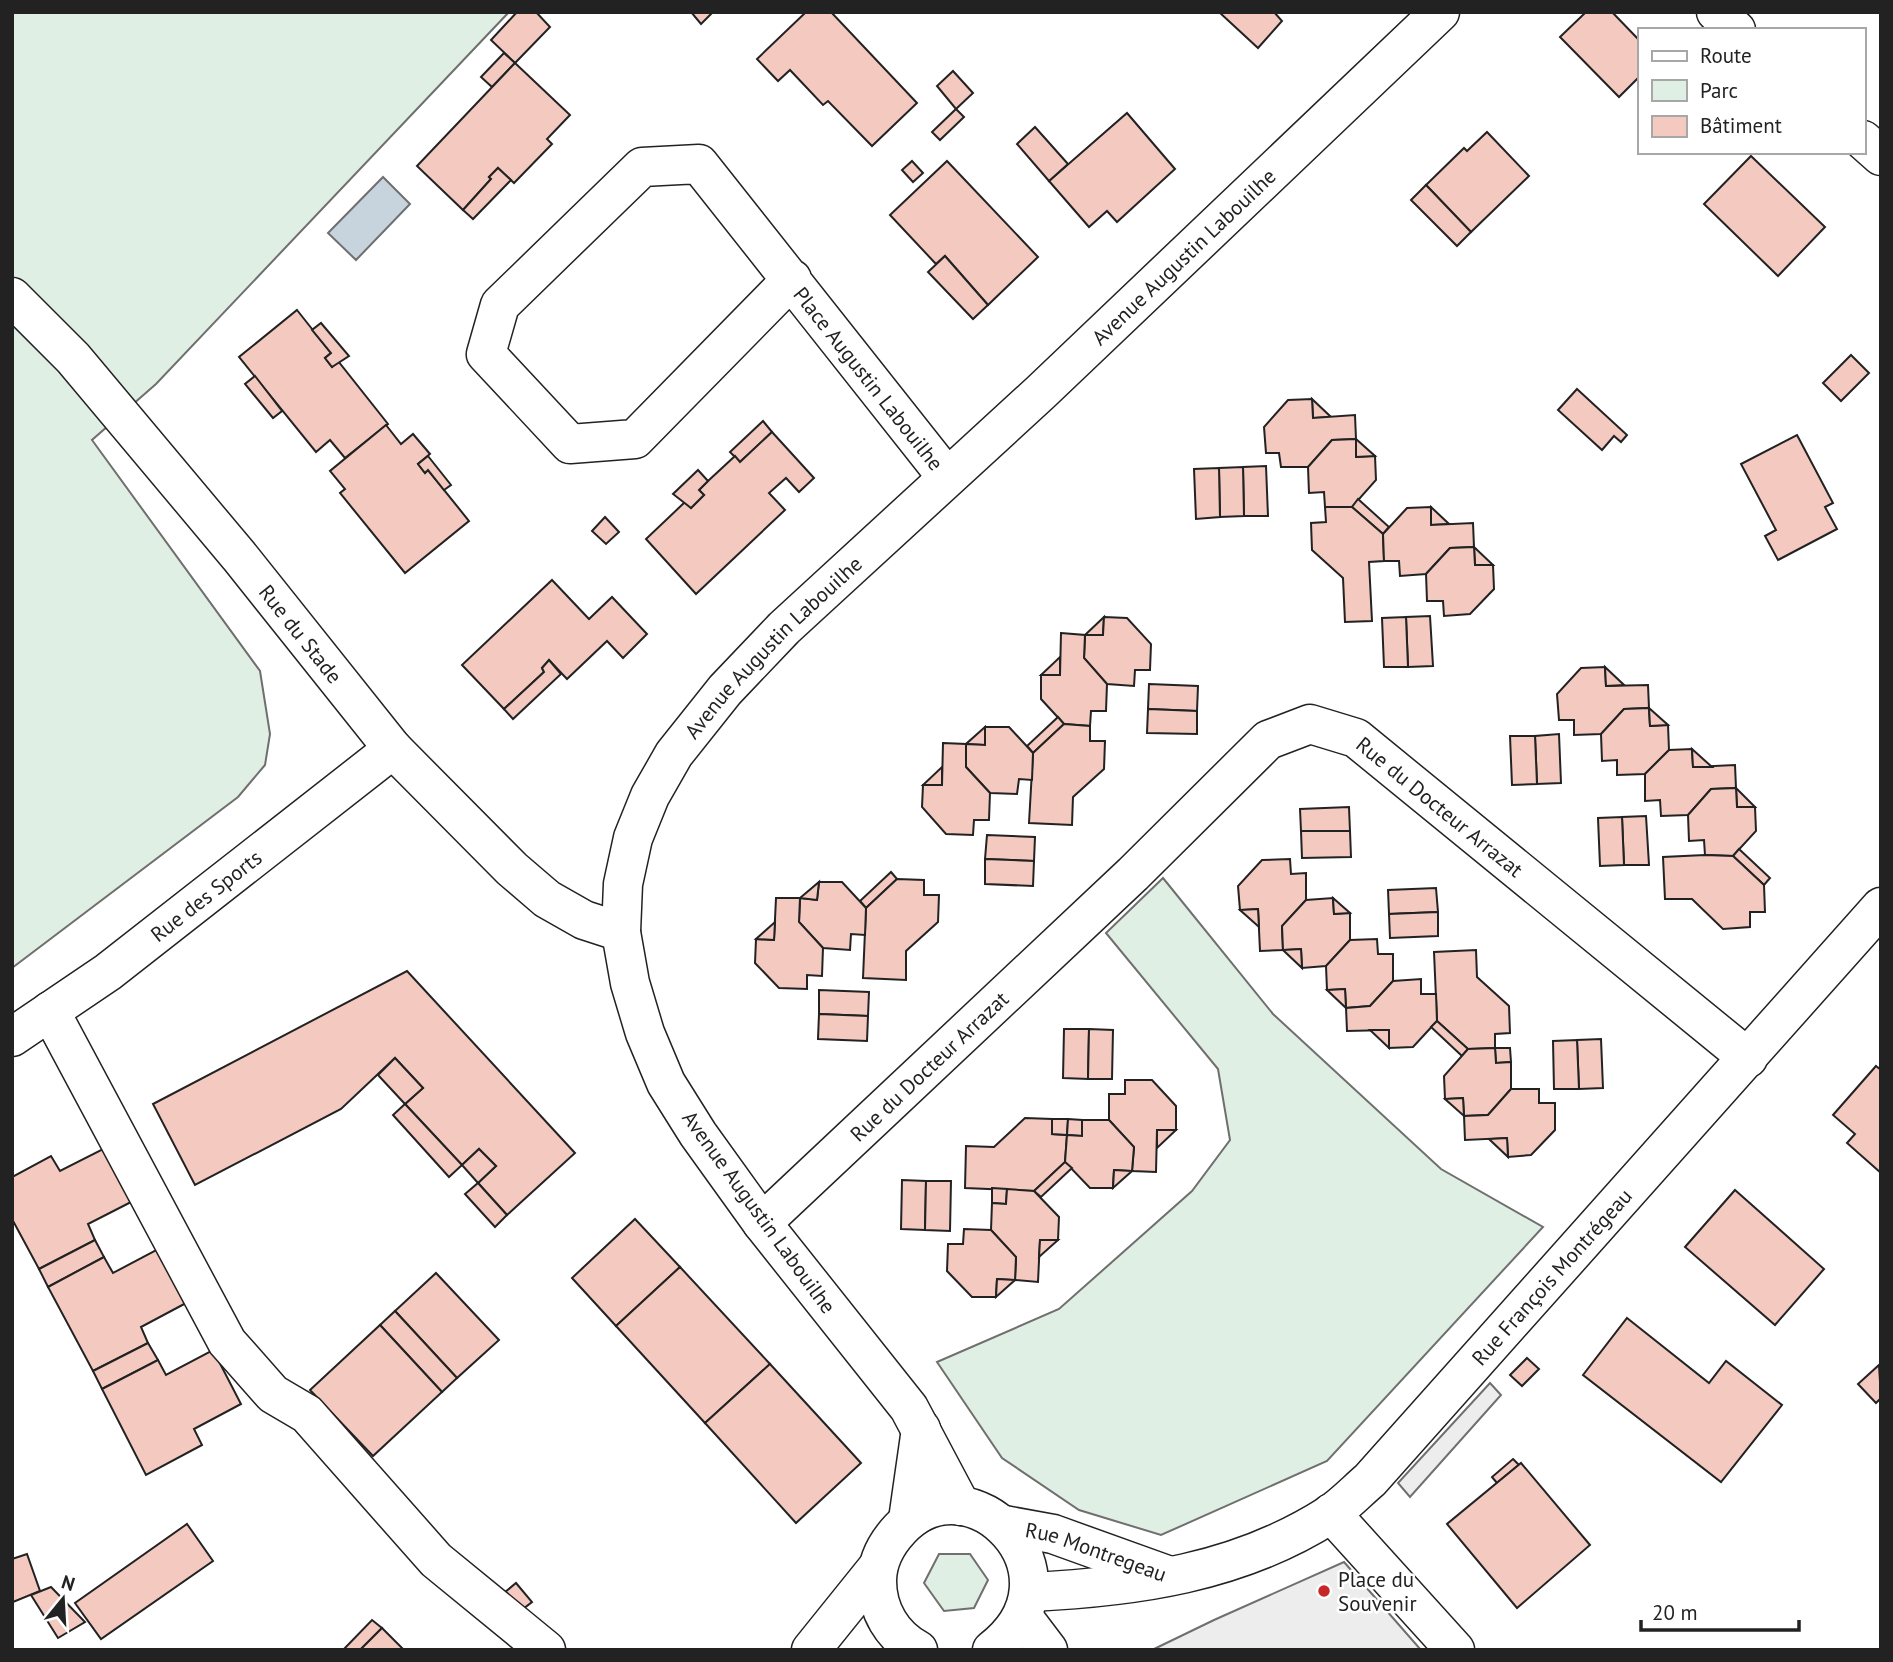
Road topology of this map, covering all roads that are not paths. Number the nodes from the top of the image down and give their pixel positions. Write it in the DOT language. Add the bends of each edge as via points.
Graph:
graph roads {
  1 [pos="1440,12"];
  2 [pos="1716,12"];
  3 [pos="1734,28"];
  4 [pos="1865,142"];
  5 [pos="1881,156"];
  6 [pos="792,279"];
  7 [pos="12,298"];
  8 [pos="946,476"];
  9 [pos="393,749"];
  10 [pos="1881,907"];
  11 [pos="621,932"];
  12 [pos="50,1011"];
  13 [pos="12,1037"];
  14 [pos="1748,1058"];
  15 [pos="762,1223"];
  16 [pos="921,1429"];
  17 [pos="961,1506"];
  18 [pos="1331,1513"];
  19 [pos="908,1520"];
  20 [pos="1004,1525"];
  21 [pos="877,1569"];
  22 [pos="1172,1577"];
  23 [pos="1026,1604"];
  24 [pos="898,1647"];
  25 [pos="546,1650"];
  26 [pos="811,1650"];
  27 [pos="992,1650"];
  28 [pos="1048,1650"];
  29 [pos="1455,1650"];
  1 -- 8 [label="street, Avenue Augustin Labouilhe" via="1041,392"];
  2 -- 3 [label="street"];
  4 -- 5 [label="street"];
  6 -- 6 [label="street, Place Augustin Labouilhe" via="699,164 642,167 500,305 486,354 570,444 635,439"];
  6 -- 8 [label="street, Place Augustin Labouilhe"];
  7 -- 9 [label="street, Rue du Stade" via="73,358"];
  8 -- 11 [label="street, Avenue Augustin Labouilhe" via="784,628 725,690 674,754 633,838 623,884"];
  9 -- 11 [label="street, Rue du Stade" via="547,899 584,920"];
  9 -- 12 [label="street, Rue des Sports" via="108,972"];
  10 -- 14 [label="street, Rue François Montrégeau"];
  11 -- 15 [label="street, Avenue Augustin Labouilhe" via="630,983 666,1083"];
  12 -- 13 [label="street, Rue des Sports"];
  12 -- 25 [label="street" via="227,1342 273,1394 307,1415 436,1560"];
  14 -- 15 [label="street, Rue du Docteur Arrazat" via="1356,738 1310,724 1268,740 1133,874"];
  14 -- 18 [label="street, Rue François Montrégeau" via="1370,1480"];
  15 -- 16 [label="street, Avenue Augustin Labouilhe"];
  16 -- 17 [label="street, Avenue Augustin Labouilhe"];
  16 -- 19 [label="street"];
  17 -- 19 [label="street" via="933,1508"];
  17 -- 20 [label="street" via="984,1512"];
  18 -- 22 [label="street, Rue François Montrégeau" via="1279,1544 1232,1563"];
  18 -- 29 [label="street"];
  19 -- 21 [label="street" via="888,1542"];
  20 -- 22 [label="street, Rue Montregeau" via="1053,1534"];
  20 -- 23 [label="street" via="1029,1566"];
  21 -- 24 [label="street" via="877,1596"];
  21 -- 26 [label="street"];
  22 -- 23 [label="street, Rue Montregeau"];
  23 -- 27 [label="street" via="1009,1637"];
  23 -- 28 [label="street"];
}
